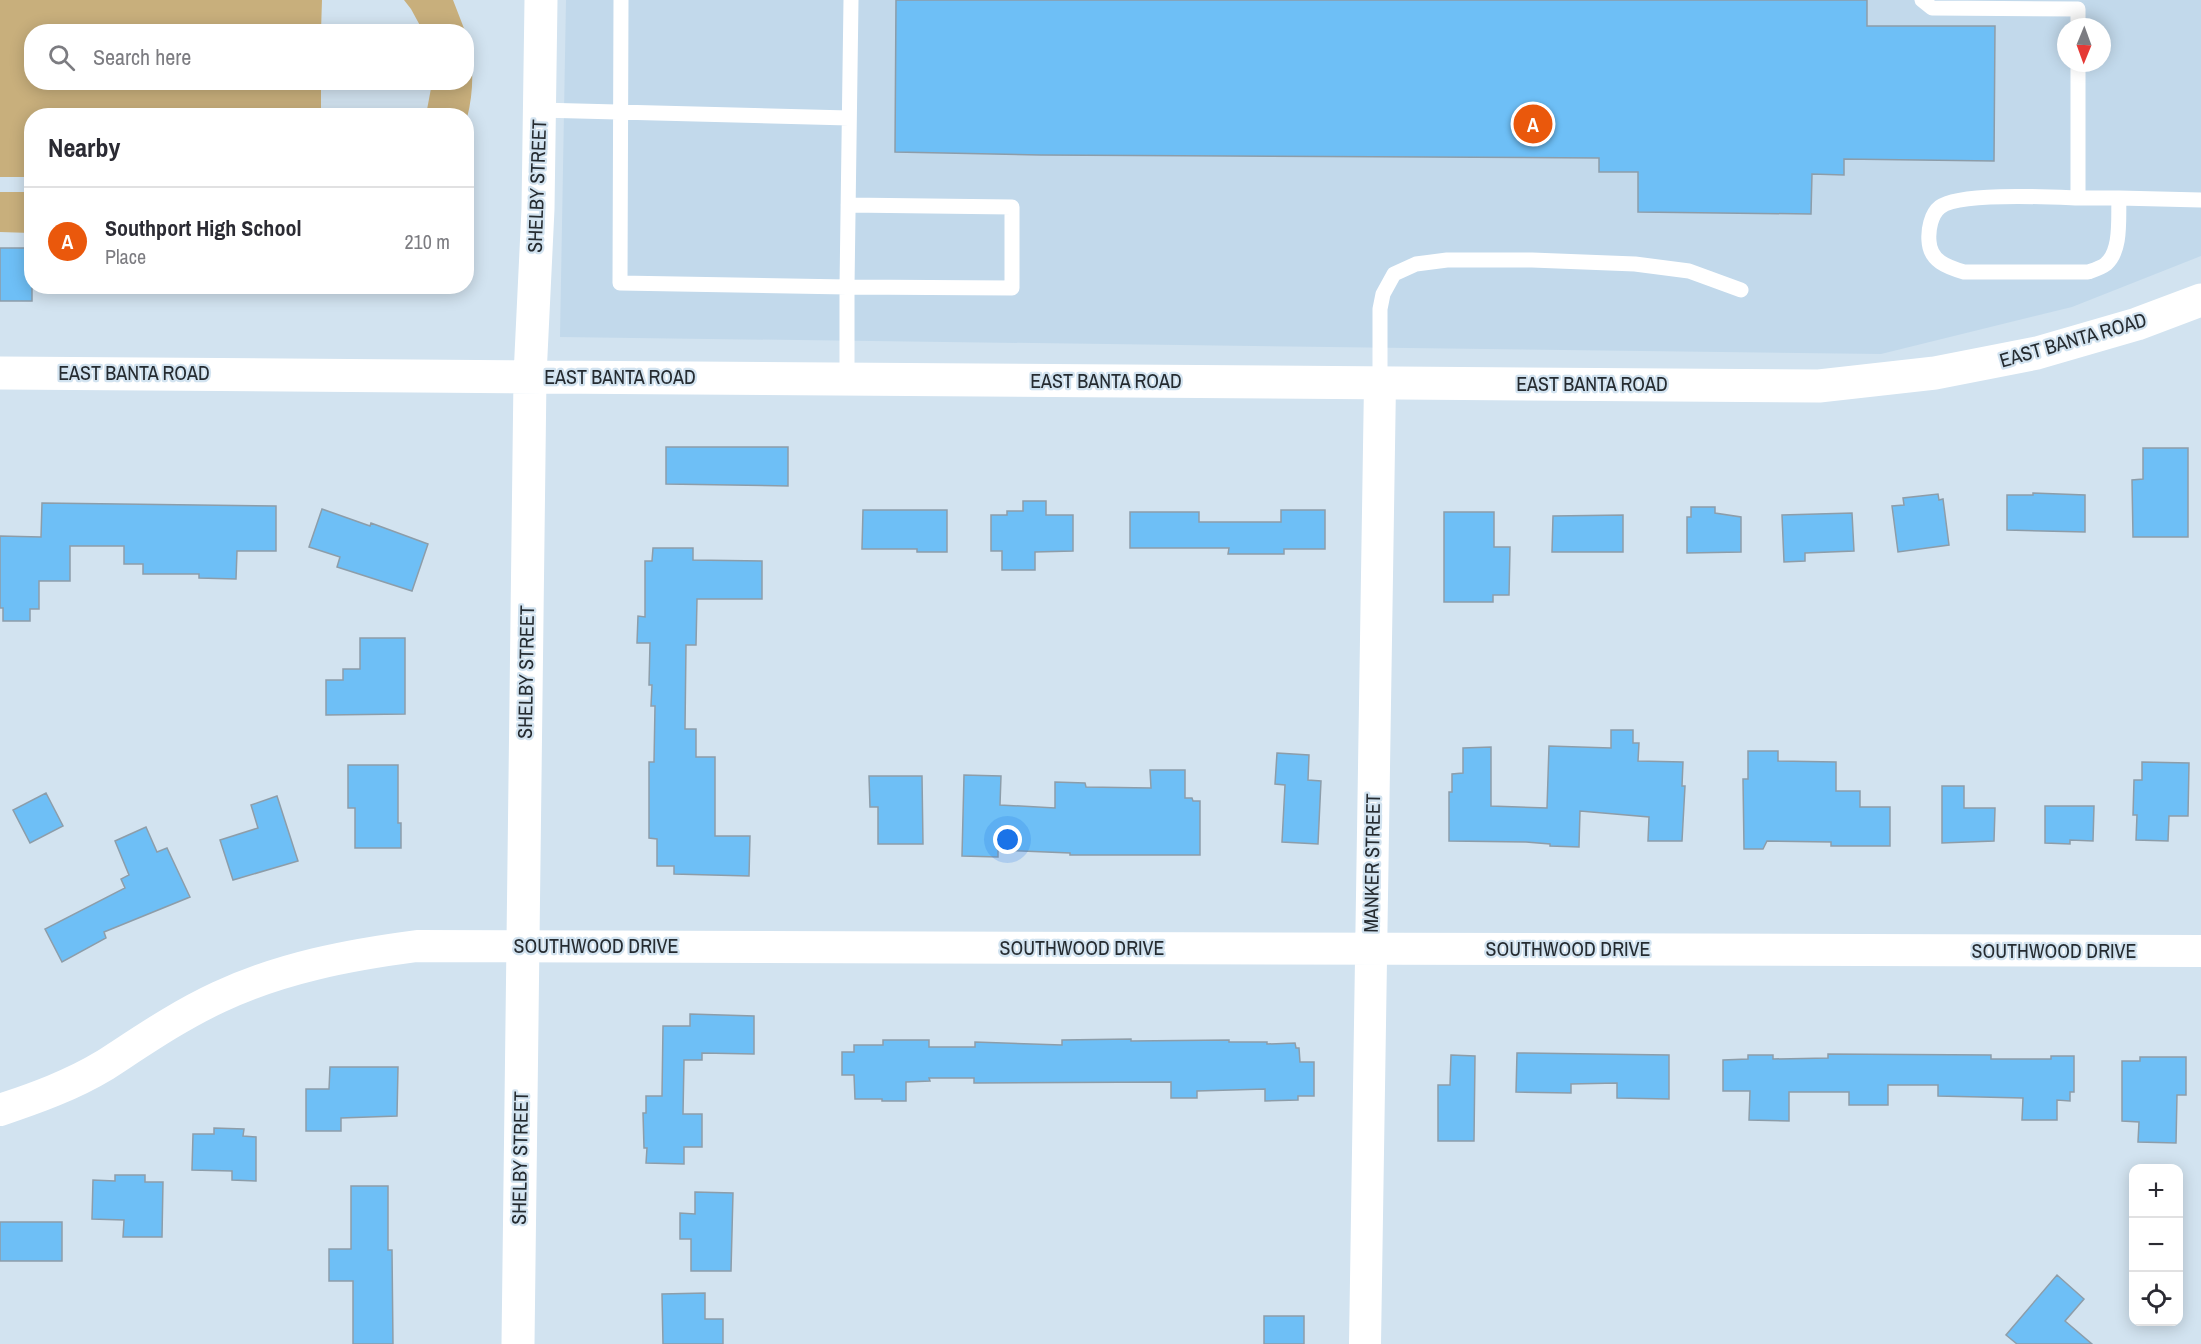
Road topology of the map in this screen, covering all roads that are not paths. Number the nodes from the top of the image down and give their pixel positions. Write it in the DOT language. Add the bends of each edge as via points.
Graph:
graph roads {
  1 [pos="542,0"];
  2 [pos="621,0"];
  3 [pos="851,0"];
  4 [pos="1922,0"];
  5 [pos="2078,18"];
  6 [pos="2078,72"];
  7 [pos="539,111"];
  8 [pos="620,112"];
  9 [pos="849,118"];
  10 [pos="2078,198"];
  11 [pos="2119,198"];
  12 [pos="2201,200"];
  13 [pos="848,205"];
  14 [pos="847,287"];
  15 [pos="1741,290"];
  16 [pos="2201,300"];
  17 [pos="0,373"];
  18 [pos="530,376"];
  19 [pos="847,379"];
  20 [pos="1380,383"];
  21 [pos="523,946"];
  22 [pos="1371,949"];
  23 [pos="2201,951"];
  24 [pos="0,1110"];
  25 [pos="518,1344"];
  26 [pos="1365,1344"];
  1 -- 7 [label="street, SHELBY STREET"];
  2 -- 8 [label="lane"];
  3 -- 9 [label="lane"];
  4 -- 5 [label="lane" via="1932,8 2078,9"];
  6 -- 10 [label="lane"];
  7 -- 8 [label="lane"];
  7 -- 18 [label="street, SHELBY STREET"];
  8 -- 9 [label="lane"];
  8 -- 14 [label="lane" via="620,284"];
  9 -- 13 [label="lane"];
  10 -- 11 [label="lane"];
  10 -- 11 [label="lane" via="1996,197 1941,206 1929,232 1933,256 1947,267 1964,272 2088,272 2111,259 2116,244"];
  11 -- 12 [label="lane"];
  13 -- 14 [label="lane"];
  13 -- 14 [label="lane" via="1012,207 1012,288"];
  14 -- 19 [label="lane"];
  15 -- 20 [label="lane" via="1689,271 1635,264 1447,260 1416,264 1394,274 1383,294"];
  16 -- 20 [label="street, EAST BANTA ROAD" via="2137,324 2037,353 1870,382 1819,386"];
  17 -- 18 [label="street, EAST BANTA ROAD"];
  18 -- 19 [label="street, EAST BANTA ROAD"];
  18 -- 21 [label="street, SHELBY STREET"];
  19 -- 20 [label="street, EAST BANTA ROAD"];
  20 -- 22 [label="street, MANKER STREET"];
  21 -- 22 [label="street, SOUTHWOOD DRIVE"];
  21 -- 24 [label="street, SOUTHWOOD DRIVE" via="417,946 354,954 280,973 220,996 58,1089"];
  21 -- 25 [label="street, SHELBY STREET"];
  22 -- 23 [label="street, SOUTHWOOD DRIVE"];
  22 -- 26 [label="street, MANKER STREET"];
}
